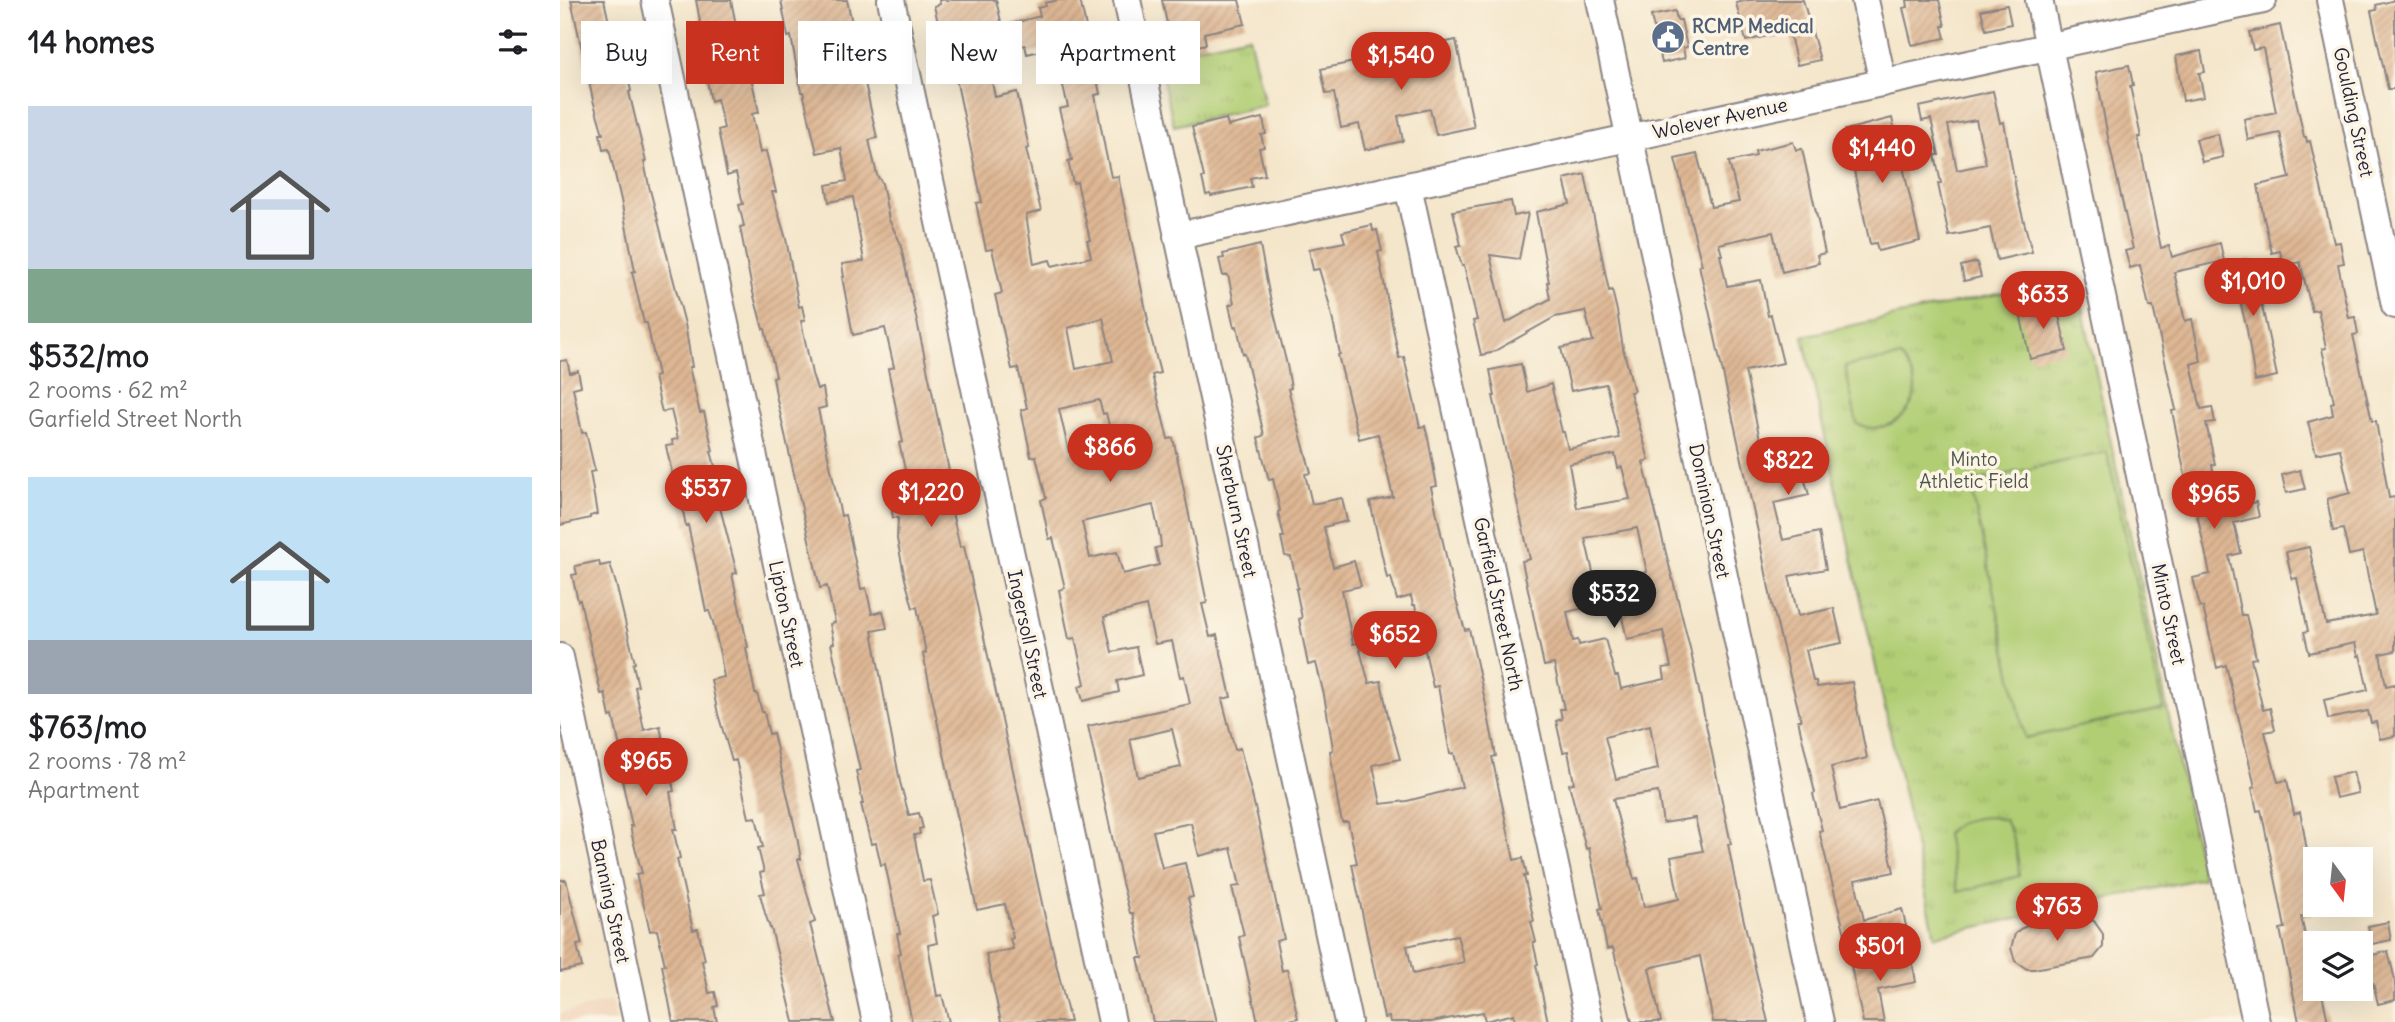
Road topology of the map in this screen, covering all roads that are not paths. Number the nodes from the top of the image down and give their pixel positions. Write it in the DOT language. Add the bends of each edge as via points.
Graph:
graph roads {
  1 [pos="655,0"];
  2 [pos="891,0"];
  3 [pos="1127,0"];
  4 [pos="1600,0"];
  5 [pos="1865,0"];
  6 [pos="2039,0"];
  7 [pos="2263,0"];
  8 [pos="2330,0"];
  9 [pos="2049,47"];
  10 [pos="1883,83"];
  11 [pos="1629,138"];
  12 [pos="1408,186"];
  13 [pos="1177,236"];
  14 [pos="2395,305"];
  15 [pos="560,657"];
  16 [pos="637,1022"];
  17 [pos="876,1022"];
  18 [pos="1112,1022"];
  19 [pos="1348,1022"];
  20 [pos="1589,1022"];
  21 [pos="1819,1022"];
  22 [pos="2256,1022"];
  1 -- 17 [label="street, Lipton Street"];
  2 -- 18 [label="street, Ingersoll Street"];
  3 -- 13 [label="street, Sherburn Street"];
  4 -- 11 [label="street, Dominion Street"];
  5 -- 10 [label="street"];
  6 -- 9 [label="street, Minto Street"];
  7 -- 9 [label="street, Wolever Avenue"];
  8 -- 14 [label="street, Goulding Street"];
  9 -- 10 [label="street, Wolever Avenue"];
  9 -- 22 [label="street, Minto Street"];
  10 -- 11 [label="street, Wolever Avenue"];
  11 -- 12 [label="street, Wolever Avenue"];
  11 -- 21 [label="street, Dominion Street"];
  12 -- 13 [label="street, Wolever Avenue"];
  12 -- 20 [label="street, Garfield Street North"];
  13 -- 19 [label="street, Sherburn Street"];
  15 -- 16 [label="street, Banning Street"];
}
